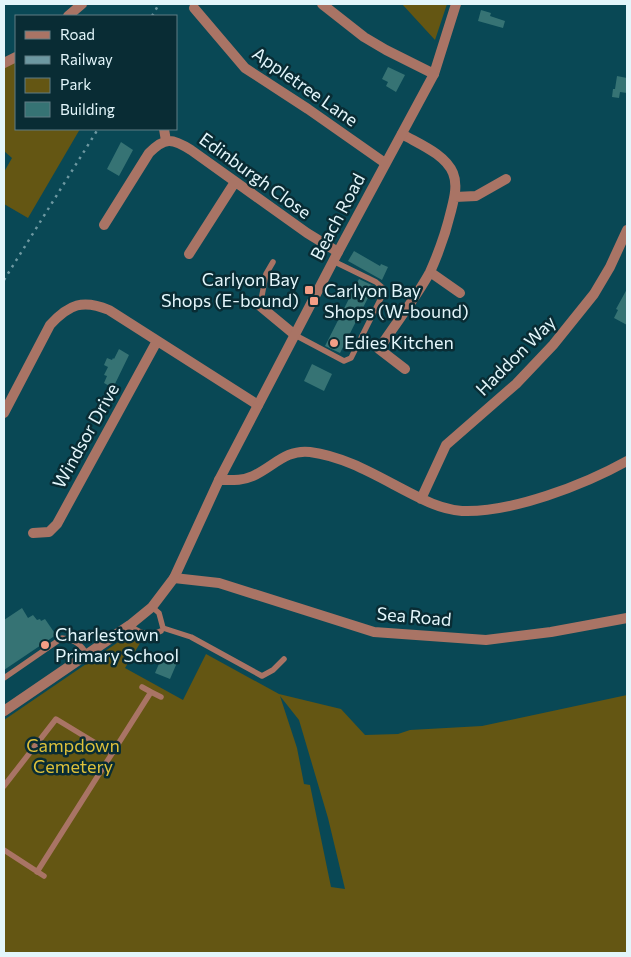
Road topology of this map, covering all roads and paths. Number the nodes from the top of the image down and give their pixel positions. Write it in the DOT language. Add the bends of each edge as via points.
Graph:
graph roads {
  1 [pos="82,4"];
  2 [pos="322,4"];
  3 [pos="456,4"];
  4 [pos="195,6"];
  5 [pos="69,15"];
  6 [pos="434,74"];
  7 [pos="164,130"];
  8 [pos="402,134"];
  9 [pos="166,141"];
  10 [pos="385,163"];
  11 [pos="506,179"];
  12 [pos="235,182"];
  13 [pos="455,197"];
  14 [pos="104,225"];
  15 [pos="627,230"];
  16 [pos="188,254"];
  17 [pos="335,256"];
  18 [pos="273,262"];
  19 [pos="430,272"];
  20 [pos="460,293"];
  21 [pos="260,306"];
  22 [pos="295,334"];
  23 [pos="157,341"];
  24 [pos="405,369"];
  25 [pos="258,405"];
  26 [pos="4,413"];
  27 [pos="627,461"];
  28 [pos="219,480"];
  29 [pos="421,499"];
  30 [pos="34,533"];
  31 [pos="174,578"];
  32 [pos="152,607"];
  33 [pos="627,618"];
  34 [pos="130,625"];
  35 [pos="161,631"];
  36 [pos="88,655"];
  37 [pos="284,659"];
  38 [pos="4,678"];
  39 [pos="142,687"];
  40 [pos="151,692"];
  41 [pos="160,697"];
  42 [pos="4,711"];
  43 [pos="112,753"];
  44 [pos="4,786"];
  45 [pos="4,850"];
  46 [pos="37,872"];
  47 [pos="44,876"];
  1 -- 5 [label="street"];
  2 -- 6 [label="street" via="364,37"];
  3 -- 6 [label="street, Beach Road"];
  4 -- 10 [label="street, Appletree Lane" via="245,68"];
  6 -- 8 [label="street, Beach Road"];
  7 -- 9 [label="street"];
  8 -- 10 [label="street, Beach Road"];
  8 -- 13 [label="street" via="447,164 456,186"];
  9 -- 12 [label="street, Edinburgh Close" via="180,143"];
  9 -- 14 [label="street" via="149,153"];
  10 -- 17 [label="street, Beach Road"];
  11 -- 13 [label="street" via="476,196"];
  12 -- 16 [label="street"];
  12 -- 17 [label="street, Edinburgh Close"];
  13 -- 19 [label="street" via="446,234"];
  15 -- 29 [label="street, Haddon Way" via="594,294 553,345 516,384 446,444"];
  17 -- 22 [label="street, Beach Road"];
  17 -- 22 [label="lane" via="383,288 351,358 344,361"];
  18 -- 21 [label="lane" via="266,274"];
  19 -- 20 [label="street"];
  19 -- 24 [label="street" via="379,349"];
  21 -- 22 [label="street"];
  22 -- 25 [label="street, Beach Road"];
  23 -- 25 [label="street"];
  23 -- 26 [label="street" via="110,310 94,304 73,306 50,325"];
  23 -- 30 [label="street, Windsor Drive" via="57,524 49,532"];
  25 -- 28 [label="street, Beach Road"];
  27 -- 29 [label="street" via="570,487 508,506 462,511"];
  28 -- 29 [label="street" via="236,481 252,476 287,454 309,452 345,461"];
  28 -- 31 [label="street, Beach Road"];
  31 -- 32 [label="street, Beach Road"];
  31 -- 33 [label="street, Sea Road" via="219,583 374,632 486,640"];
  32 -- 34 [label="street, Beach Road"];
  32 -- 37 [label="lane" via="159,613 163,628 191,637 262,676"];
  34 -- 35 [label="lane" via="147,634"];
  34 -- 36 [label="street, Beach Road"];
  36 -- 38 [label="lane" via="77,643 62,638"];
  36 -- 42 [label="street, Beach Road"];
  39 -- 40 [label="lane"];
  40 -- 41 [label="lane"];
  40 -- 43 [label="lane"];
  43 -- 44 [label="lane" via="56,719"];
  43 -- 46 [label="lane"];
  45 -- 46 [label="lane"];
  46 -- 47 [label="lane"];
}
